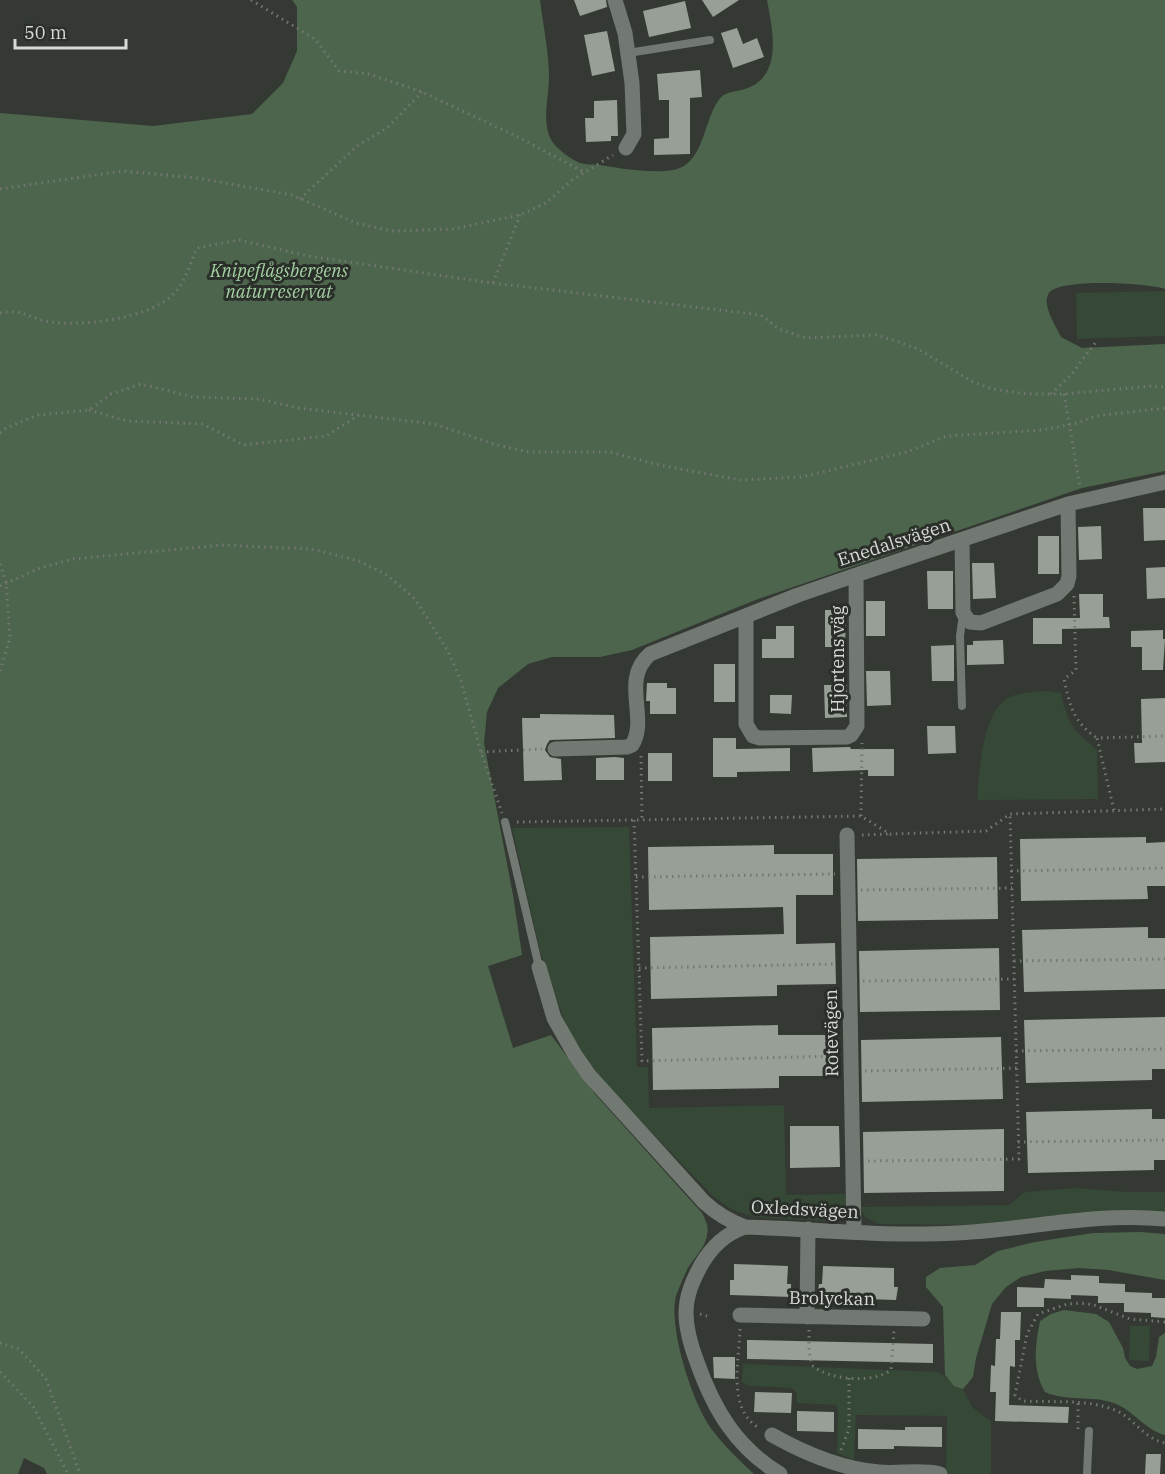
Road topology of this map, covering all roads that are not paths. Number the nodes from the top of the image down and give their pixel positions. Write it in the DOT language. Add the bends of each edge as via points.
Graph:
graph roads {
  1 [pos="615,0"];
  2 [pos="710,40"];
  3 [pos="628,53"];
  4 [pos="626,148"];
  5 [pos="1165,482"];
  6 [pos="1076,502"];
  7 [pos="962,540"];
  8 [pos="856,575"];
  9 [pos="963,613"];
  10 [pos="746,616"];
  11 [pos="962,706"];
  12 [pos="555,749"];
  13 [pos="505,822"];
  14 [pos="847,835"];
  15 [pos="539,967"];
  16 [pos="1165,1219"];
  17 [pos="745,1227"];
  18 [pos="808,1229"];
  19 [pos="854,1231"];
  20 [pos="740,1315"];
  21 [pos="808,1317"];
  22 [pos="923,1319"];
  23 [pos="1089,1431"];
  24 [pos="772,1435"];
  25 [pos="780,1474"];
  26 [pos="940,1474"];
  27 [pos="1087,1474"];
  1 -- 3 [label="street"];
  2 -- 3 [label="lane"];
  3 -- 4 [label="street" via="634,134"];
  5 -- 6 [label="street, Enedalsvägen"];
  6 -- 7 [label="street, Enedalsvägen"];
  6 -- 9 [label="street" via="1069,576 1058,594 981,623 970,622"];
  7 -- 8 [label="street, Enedalsvägen"];
  7 -- 9 [label="street"];
  8 -- 10 [label="street, Enedalsvägen"];
  8 -- 10 [label="street, Hjortens väg" via="857,726 847,738 753,736 746,724"];
  9 -- 11 [label="lane"];
  10 -- 12 [label="street, Enedalsvägen" via="660,650 643,661 636,678 632,745"];
  13 -- 15 [label="lane"];
  14 -- 19 [label="street, Rotevägen"];
  15 -- 17 [label="street, Oxledsvägen" via="554,1018 589,1075 704,1202 725,1219"];
  16 -- 19 [label="street, Oxledsvägen" via="1122,1216 952,1234"];
  17 -- 18 [label="street, Oxledsvägen"];
  17 -- 25 [label="street" via="722,1238 704,1260 690,1286 687,1326 702,1378 725,1423 751,1453"];
  18 -- 19 [label="street, Oxledsvägen"];
  18 -- 21 [label="street"];
  20 -- 21 [label="street, Brolyckan"];
  21 -- 22 [label="street, Brolyckan"];
  23 -- 27 [label="lane"];
  24 -- 26 [label="street" via="807,1452 877,1472"];
}
